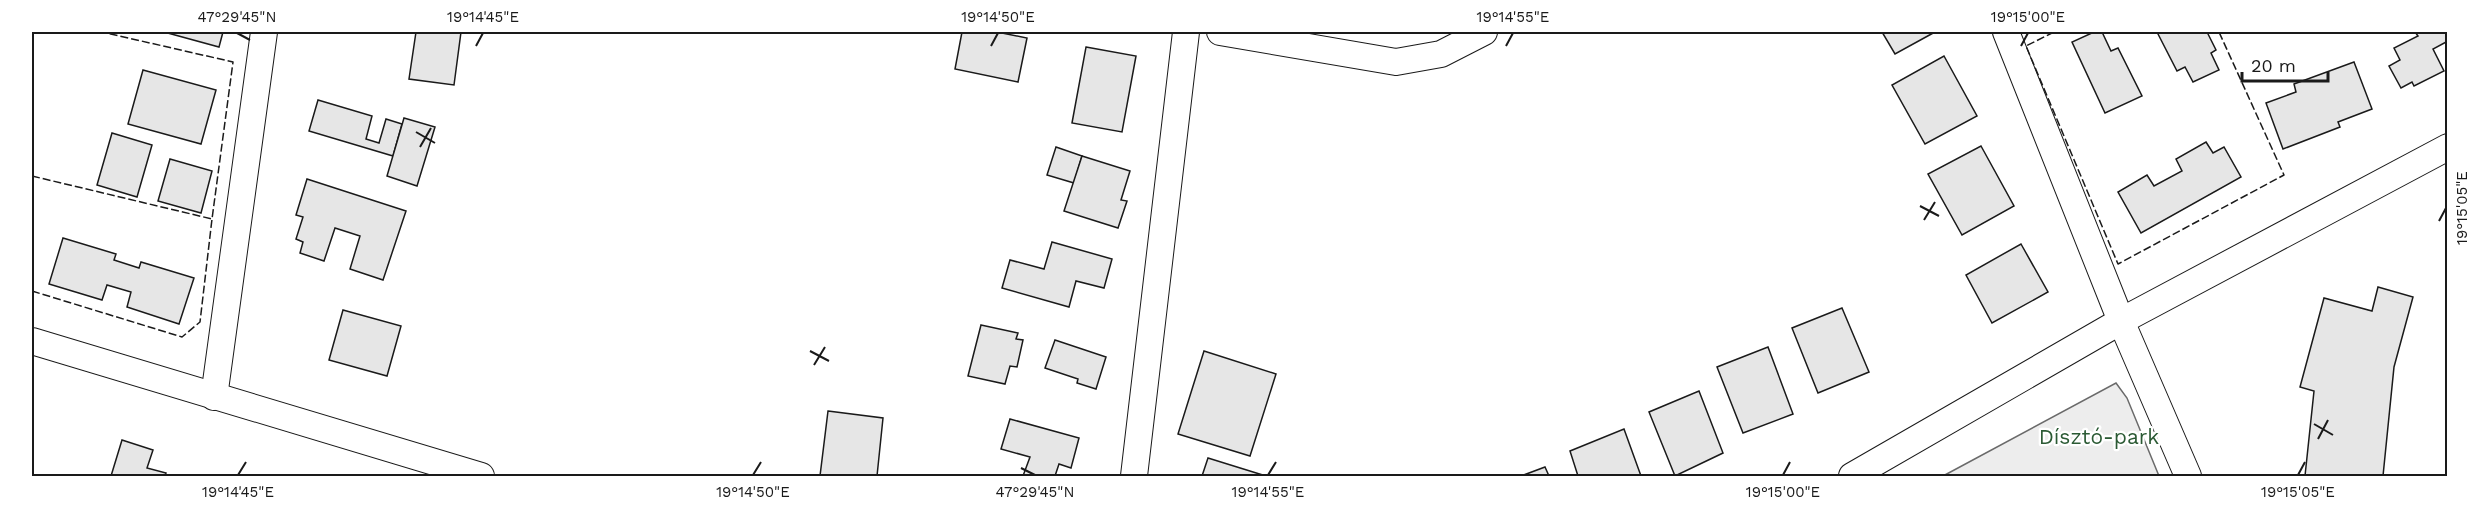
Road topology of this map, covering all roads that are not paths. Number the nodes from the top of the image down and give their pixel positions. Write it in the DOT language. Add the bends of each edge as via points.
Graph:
graph roads {
  1 [pos="264,32"];
  2 [pos="1186,32"];
  3 [pos="1221,32"];
  4 [pos="1485,32"];
  5 [pos="2006,32"];
  6 [pos="2448,147"];
  7 [pos="2121,321"];
  8 [pos="32,341"];
  9 [pos="214,397"];
  10 [pos="481,477"];
  11 [pos="1134,477"];
  12 [pos="1852,477"];
  13 [pos="2188,477"];
  1 -- 9 [label="street"];
  2 -- 11 [label="street"];
  3 -- 4 [label="street" via="1396,62 1441,54"];
  5 -- 7 [label="street"];
  6 -- 7 [label="street"];
  7 -- 12 [label="street"];
  7 -- 13 [label="street"];
  8 -- 9 [label="street"];
  9 -- 10 [label="street"];
}
